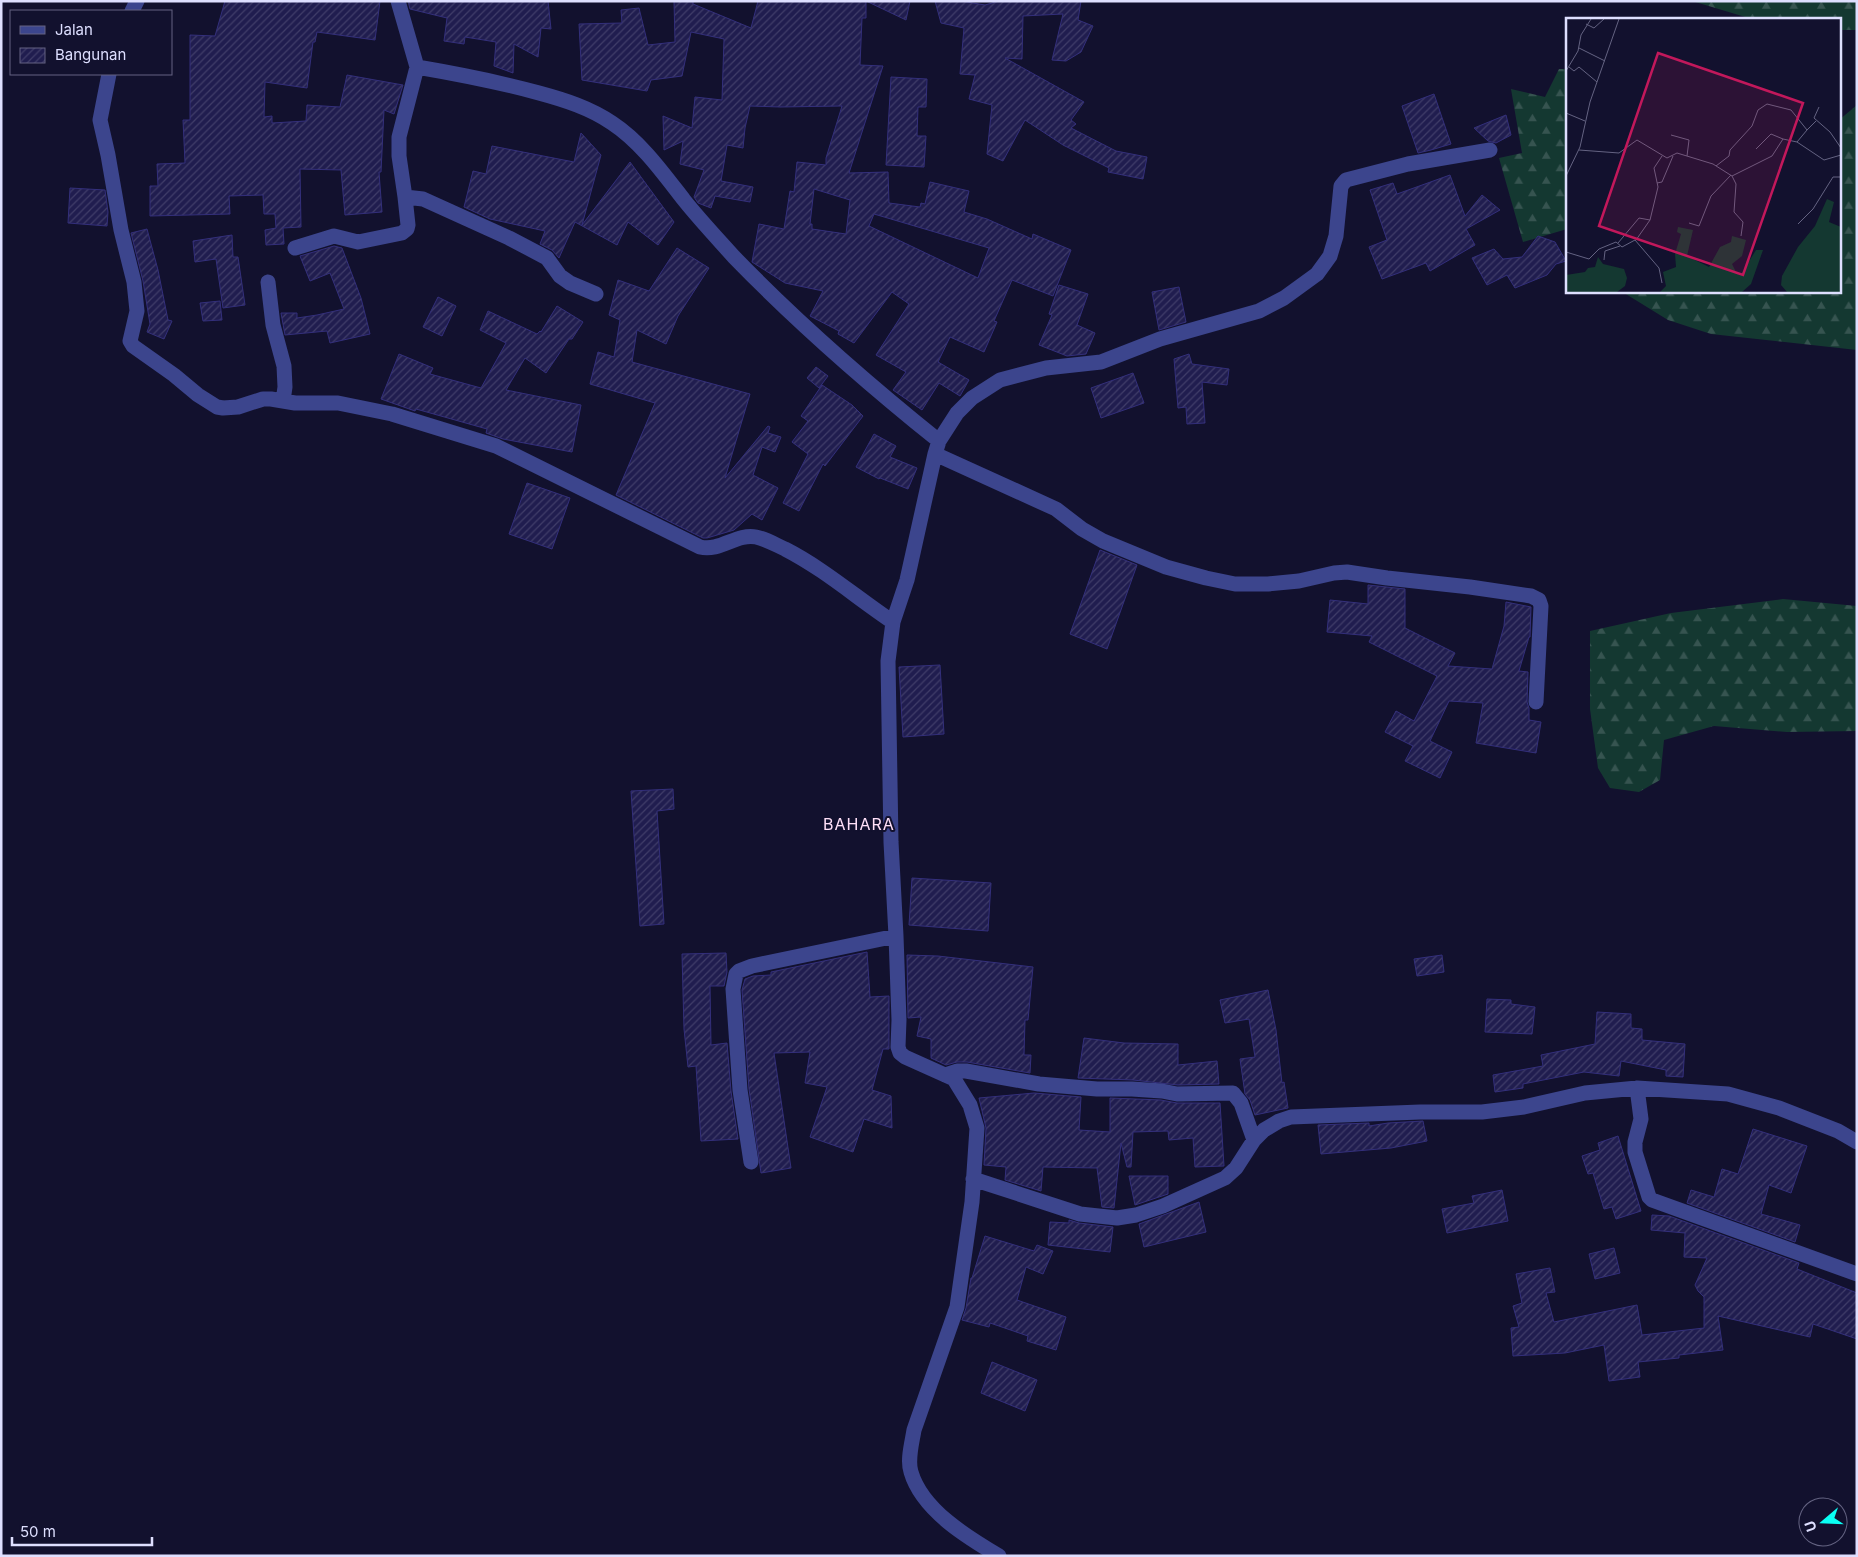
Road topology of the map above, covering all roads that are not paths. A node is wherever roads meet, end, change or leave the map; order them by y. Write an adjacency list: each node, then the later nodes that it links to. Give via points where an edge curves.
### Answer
1 (398, 1): 2 (street)
2 (417, 67): 5 (street, via 399,137); 10 (street, via 514,86 573,103 612,123 637,144 722,243 796,318)
3 (109, 75): 9 (street, via 100,120 134,282 137,311 130,343 217,407 243,406 263,399)
4 (1490, 150): 10 (street, via 1408,164 1346,180 1341,186 1336,236 1330,256 1317,274 1284,298 1259,311 1160,340 1101,362 1046,368 1000,380 972,398 957,413)
5 (405, 198): 6 (street, via 408,225 402,233 358,242 332,236); 8 (street, via 423,199 509,238 549,260 564,279)
6 (295, 248)
7 (268, 282): 9 (street, via 273,325 284,366)
8 (596, 294)
9 (283, 401): 11 (street, via 357,406 496,446 700,547 718,546 747,536 763,539 811,563)
10 (937, 448): 11 (street, via 907,580); 12 (street, via 1056,509 1103,541 1206,578 1235,584 1268,584 1346,572 1535,598 1541,606)
11 (893, 622): 13 (street, via 888,670)
12 (1536, 702)
13 (896, 936): 14 (street, via 900,1053); 18 (street, via 752,966 736,974 733,989 739,1080)
14 (945, 1075): 16 (street, via 966,1071 1038,1084 1097,1089 1177,1094 1234,1093 1241,1103); 19 (street, via 954,1079 962,1091 977,1128)
15 (1637, 1088): 16 (street, via 1585,1093 1524,1107 1482,1112 1290,1117 1264,1130); 17 (street, via 1728,1094 1779,1108); 20 (street, via 1641,1119 1635,1152 1652,1200)
16 (1254, 1140): 19 (street, via 1236,1168 1225,1178 1163,1206 1117,1218 1080,1214)
17 (1857, 1142)
18 (751, 1162)
19 (973, 1179): 21 (street, via 957,1307 914,1430 910,1471 919,1492 956,1530)
20 (1857, 1274)
21 (999, 1556)

